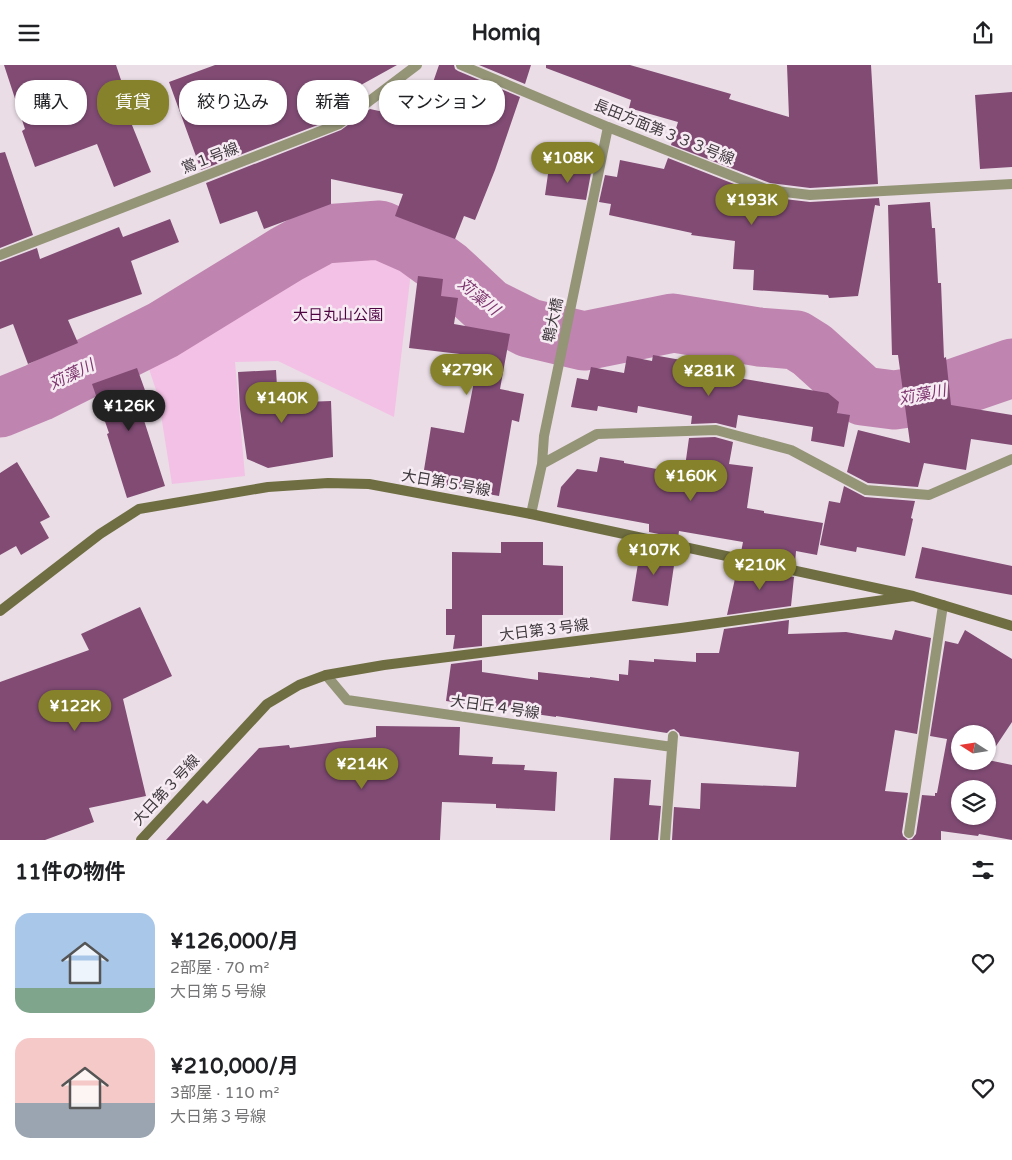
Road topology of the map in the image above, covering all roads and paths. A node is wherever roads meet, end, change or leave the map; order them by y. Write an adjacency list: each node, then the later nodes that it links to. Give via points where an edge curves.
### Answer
1 (417, 65): 5 (street, 鴬１号線, via 339,124)
2 (461, 65): 3 (street, 長田方面第３３３号線)
3 (608, 127): 4 (street, 長田方面第３３３号線, via 768,190 810,195); 7 (street, 鵯大橋, via 544,436)
4 (1012, 184)
5 (0, 255)
6 (1012, 459): 7 (street, via 929,495 866,489 792,450 716,430 596,435)
7 (542, 463): 8 (street, 鵯大橋)
8 (531, 514): 9 (street, 大日第５号線); 11 (street, 大日第５号線, via 369,484 328,483 268,487 140,509 100,534)
9 (913, 596): 10 (street, 大日第３号線); 13 (street, 大日第３号線)
10 (943, 605): 12 (street, 大日第３号線); 16 (street)
11 (0, 611)
12 (1012, 626)
13 (326, 675): 15 (street, 大日丘４号線, via 347,700); 17 (street, 大日第３号線, via 299,685 267,704)
14 (673, 736): 15 (street)
15 (672, 747): 18 (street)
16 (909, 833)
17 (141, 840)
18 (665, 840)

